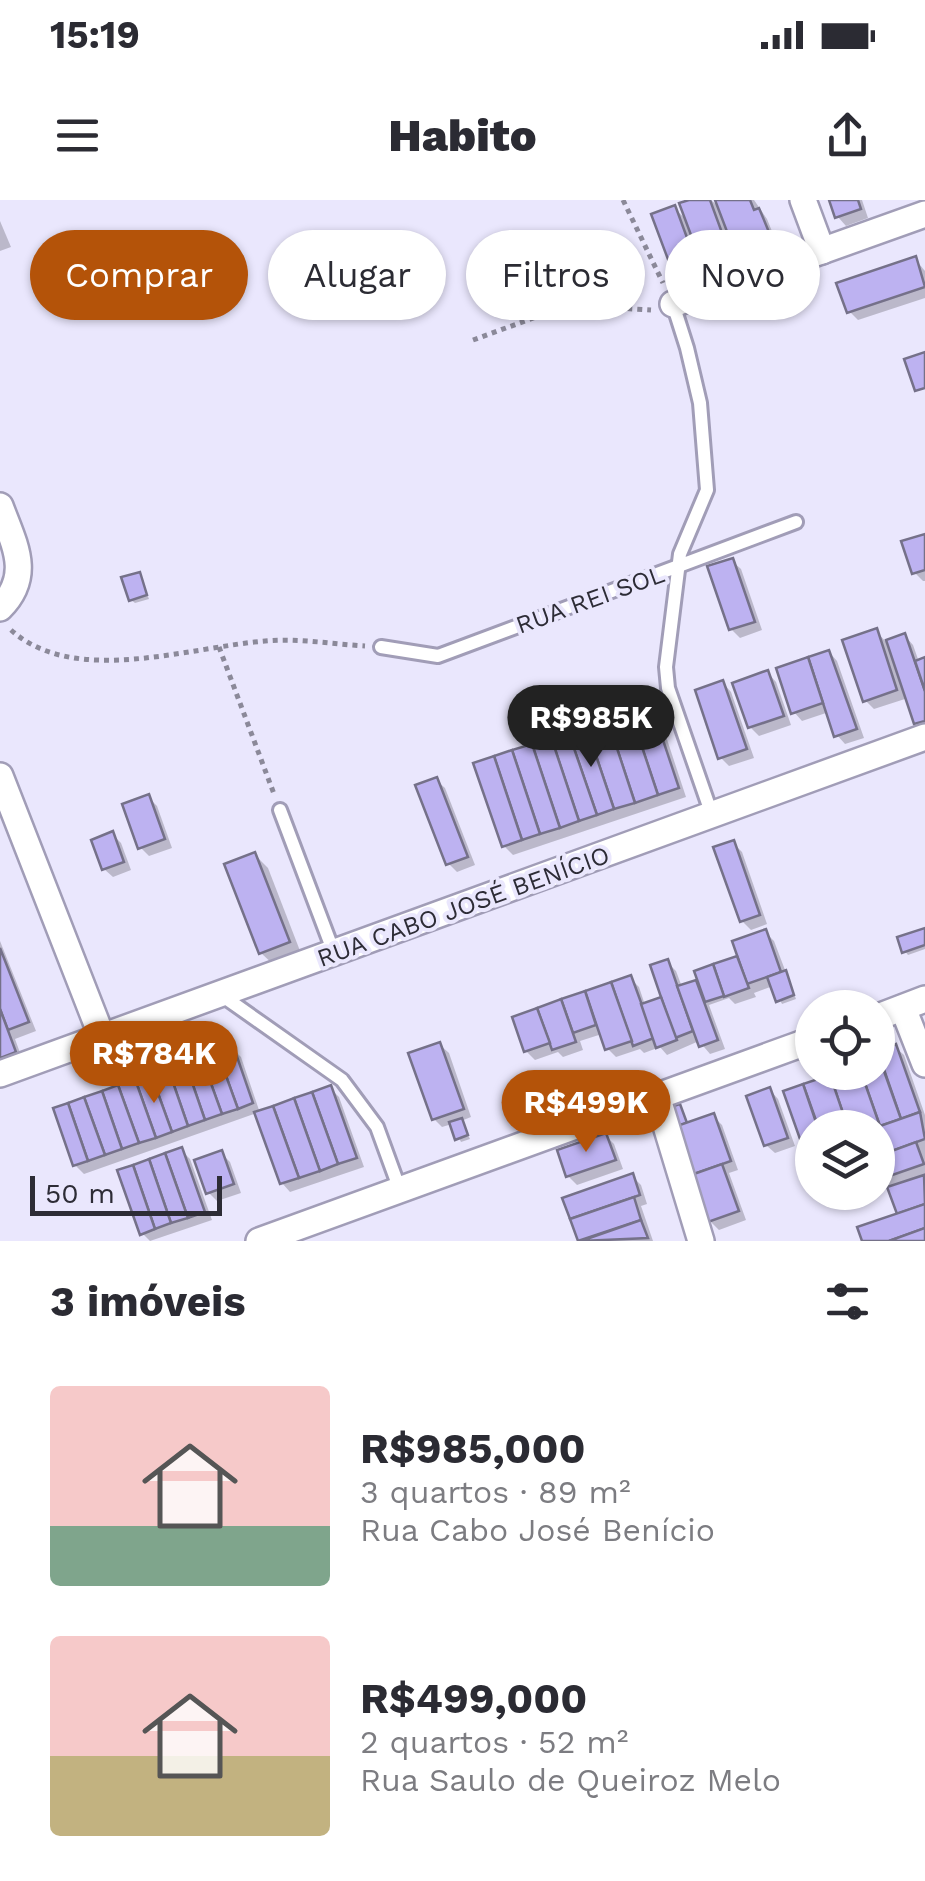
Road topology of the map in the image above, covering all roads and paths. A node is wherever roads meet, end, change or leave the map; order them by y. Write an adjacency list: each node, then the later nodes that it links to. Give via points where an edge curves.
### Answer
1 (623, 200): 5 (path)
2 (803, 200): 4 (street)
3 (925, 214): 4 (street)
4 (822, 251)
5 (665, 287)
6 (665, 306): 8 (path, via 558,309)
7 (678, 320): 11 (lane, via 700,403 707,490)
8 (473, 340)
9 (0, 506): 12 (street, via 20,560 16,593)
10 (796, 522): 11 (lane, RUA REI SOL)
11 (678, 566): 14 (lane, RUA REI SOL, via 438,656); 18 (lane, via 668,688)
12 (3, 616): 13 (path, via 34,647 94,662)
13 (220, 647): 14 (path, via 266,641); 17 (path)
14 (381, 647)
15 (925, 737): 18 (street, RUA CABO JOSÉ BENÍCIO)
16 (0, 776): 22 (street)
17 (280, 810): 19 (lane)
18 (712, 815): 19 (street, RUA CABO JOSÉ BENÍCIO)
19 (334, 953): 20 (street, RUA CABO JOSÉ BENÍCIO)
20 (220, 994): 22 (street, RUA CABO JOSÉ BENÍCIO); 27 (lane, via 342,1080 377,1126)
21 (914, 1004): 24 (street)
22 (102, 1036): 25 (street, RUA CABO JOSÉ BENÍCIO)
23 (795, 1046): 26 (street)
24 (925, 1064)
25 (0, 1074)
26 (657, 1096): 27 (street); 29 (street)
27 (400, 1190): 28 (street)
28 (258, 1241)
29 (701, 1241)

